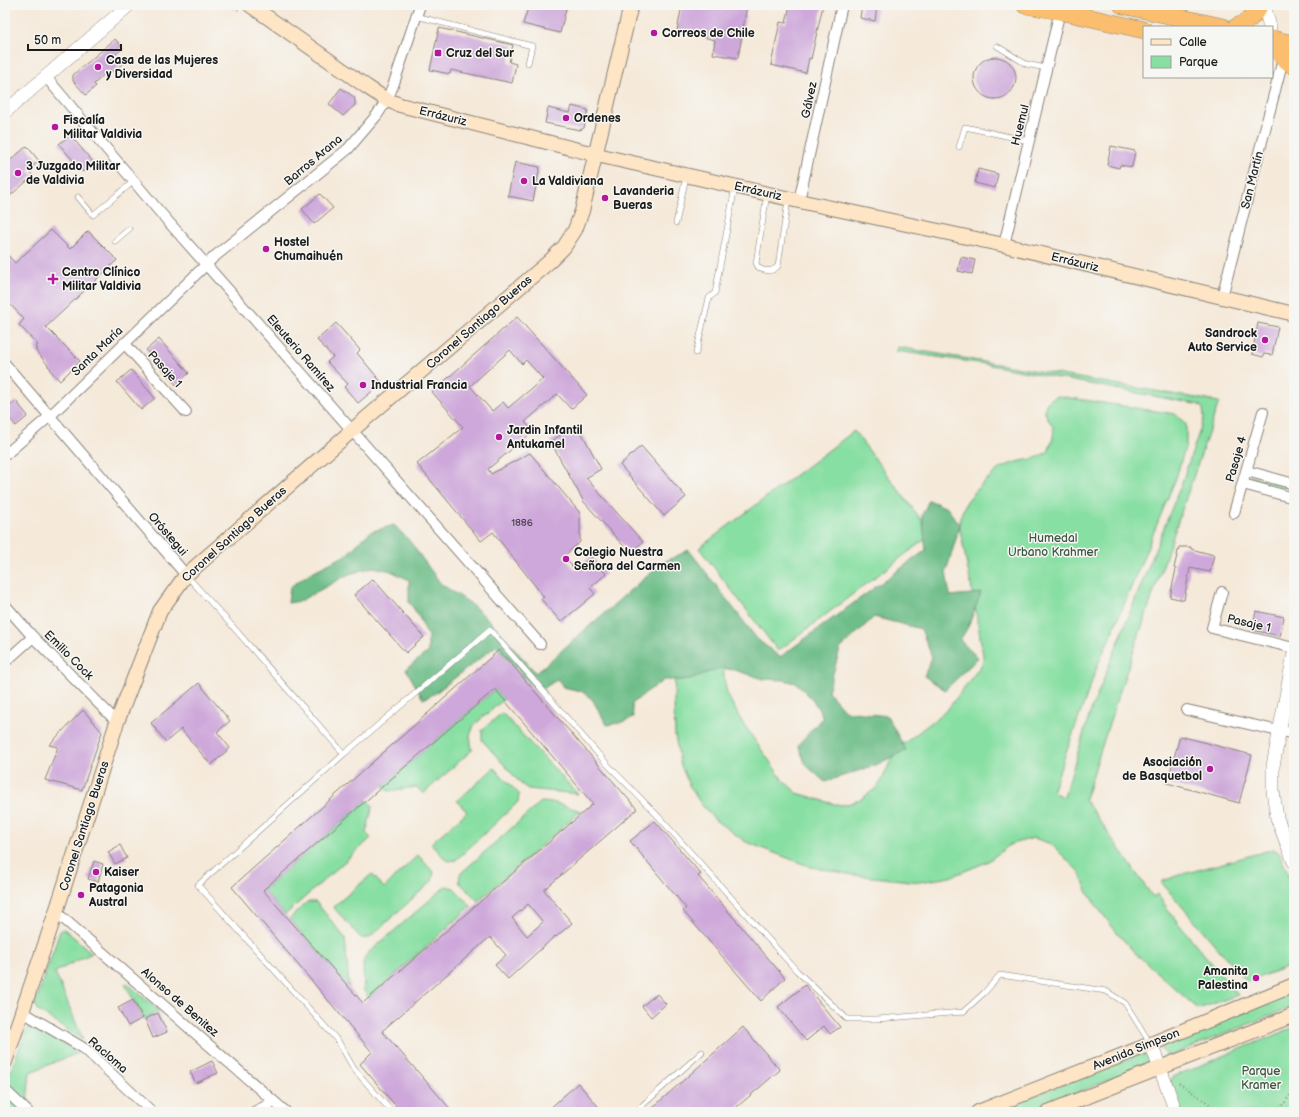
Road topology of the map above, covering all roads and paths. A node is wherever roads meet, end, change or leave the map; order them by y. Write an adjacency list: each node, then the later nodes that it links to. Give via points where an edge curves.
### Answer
1 (129, 5): 23 (street)
2 (250, 5): 24 (main road, Errázuriz)
3 (420, 5): 11 (street, Barros Arana)
4 (631, 5): 28 (main road, Coronel Santiago Bueras)
5 (842, 5): 34 (street, Gálvez)
6 (1025, 5): 10 (highway)
7 (1122, 5): 12 (highway)
8 (1260, 5): 13 (highway, via 1246,23)
9 (1264, 5): 14 (street)
10 (1060, 11): 15 (highway); 22 (street, Huemul)
11 (416, 16): 20 (lane, via 532,46); 24 (street, Barros Arana)
12 (1218, 26)
13 (1238, 26)
14 (1270, 26)
15 (1143, 30)
16 (1273, 35): 18 (highway)
17 (1273, 38): 21 (highway)
18 (1294, 44)
19 (997, 46): 22 (lane, via 1026,64)
20 (528, 64)
21 (1285, 64): 40 (street, San Martín)
22 (1046, 68): 26 (street, Huemul)
23 (46, 77): 25 (street); 30 (street, Eleuterio Ramírez)
24 (387, 100): 28 (main road, Errázuriz); 39 (street, Barros Arana, via 348,149)
25 (5, 112)
26 (1029, 141): 27 (lane, via 965,127); 38 (street, Huemul)
27 (959, 147)
28 (595, 154): 29 (main road, Errázuriz); 48 (main road, Coronel Santiago Bueras, via 582,211 575,230 564,247 485,318)
29 (686, 175): 31 (main road, Errázuriz); 35 (lane)
30 (134, 181): 33 (lane, via 93,215); 39 (street, Eleuterio Ramírez)
31 (735, 186): 32 (main road, Errázuriz); 43 (lane, via 714,293 709,298)
32 (768, 193): 34 (main road, Errázuriz); 34 (lane, via 756,263 761,269 770,271 778,266)
33 (78, 197)
34 (794, 199): 38 (main road, Errázuriz)
35 (676, 223)
36 (129, 229): 37 (lane)
37 (115, 241)
38 (1004, 245): 40 (main road, Errázuriz)
39 (206, 265): 42 (street, Santa María); 48 (street, Eleuterio Ramírez)
40 (1222, 298): 41 (main road, Errázuriz)
41 (1294, 314)
42 (124, 343): 45 (street, Pasaje 1); 47 (street, Santa María)
43 (696, 353)
44 (5, 364): 47 (street, Oróstegui)
45 (186, 412)
46 (1263, 412): 50 (street, Pasaje 4)
47 (50, 416): 49 (street, Santa María); 55 (street, Oróstegui)
48 (352, 430): 55 (main road, Coronel Santiago Bueras); 59 (street, Eleuterio Ramírez)
49 (5, 455)
50 (1247, 471): 51 (street, Pasaje 4); 52 (street)
51 (1243, 484): 53 (street); 54 (street, Pasaje 4)
52 (1294, 484)
53 (1294, 498)
54 (1234, 513)
55 (186, 575): 64 (main road, Coronel Santiago Bueras, via 160,611); 67 (lane, Oróstegui)
56 (1222, 592): 60 (street, Pasaje 1, via 1212,628)
57 (5, 605): 58 (street, Emilio Cock)
58 (32, 637): 62 (street); 64 (street, Emilio Cock)
59 (540, 644)
60 (1294, 648)
61 (1294, 653): 65 (street)
62 (5, 662)
63 (1187, 710): 65 (street)
64 (117, 722): 69 (main road, Coronel Santiago Bueras)
65 (1279, 731): 66 (street); 68 (street, via 1273,766 1273,791 1277,818)
66 (1294, 733)
67 (344, 754): 73 (lane, via 490,630 607,764 798,970 847,1019 963,1012 1000,974 1106,991 1125,1003); 85 (lane, via 198,885 338,1041 354,1069)
68 (1293, 858)
69 (56, 912): 71 (main road, Coronel Santiago Bueras); 80 (street, Alonso de Benitez)
70 (1294, 985): 73 (main road, Avenida Simpson)
71 (22, 1011): 75 (main road, Coronel Santiago Bueras); 82 (street, Racloma, via 84,1049)
72 (1294, 1015): 76 (main road)
73 (1151, 1044): 76 (street); 87 (main road, Avenida Simpson)
74 (702, 1052): 86 (lane)
75 (5, 1062)
76 (1160, 1069): 88 (main road); 89 (street)
77 (1178, 1082): 90 (path)
78 (1294, 1089): 91 (path, via 1284,1104)
79 (5, 1090): 81 (street)
80 (274, 1102): 83 (street); 84 (street, Alonso de Benitez)
81 (28, 1112)
82 (152, 1112)
83 (254, 1112)
84 (286, 1112)
85 (392, 1112)
86 (635, 1112)
87 (978, 1112)
88 (1048, 1112)
89 (1176, 1112)
90 (1221, 1112)
91 (1272, 1112)

